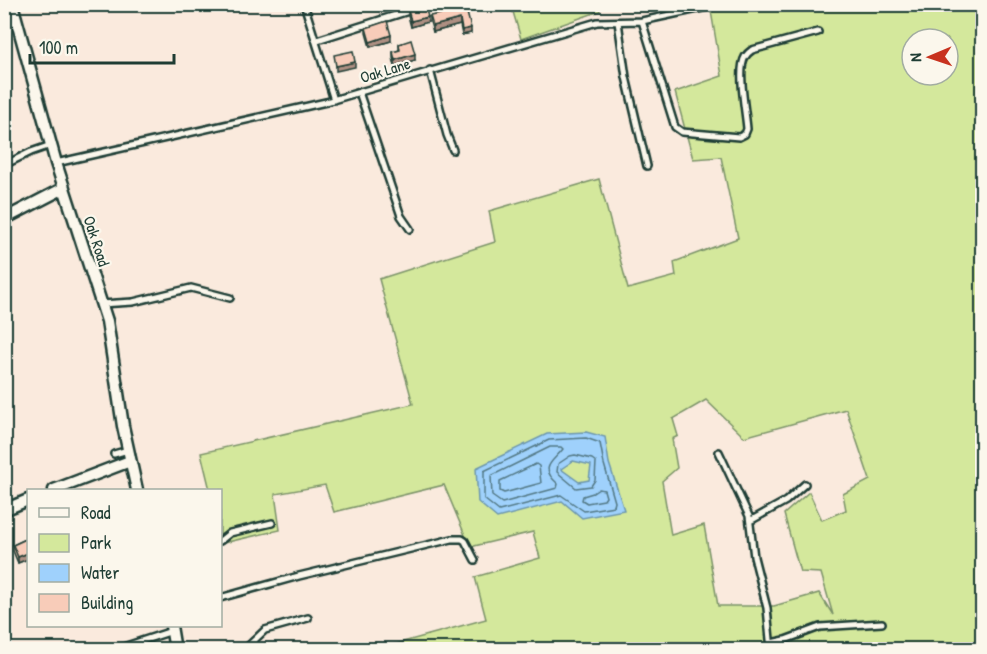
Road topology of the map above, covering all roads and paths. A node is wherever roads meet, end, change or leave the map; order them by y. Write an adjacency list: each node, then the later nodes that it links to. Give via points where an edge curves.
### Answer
1 (12, 4): 12 (street, Oak Road)
2 (304, 4): 8 (lane)
3 (421, 4): 8 (lane)
4 (720, 4): 5 (lane, Oak Lane)
5 (642, 21): 6 (lane, Oak Lane); 7 (lane, via 675,127 682,132 739,138 747,129 742,76 746,55)
6 (618, 22): 9 (lane, Oak Lane, via 597,22); 16 (lane, via 626,77)
7 (818, 32)
8 (317, 40): 11 (lane)
9 (430, 70): 10 (lane, Oak Lane); 13 (lane)
10 (359, 92): 11 (lane, Oak Lane); 19 (lane, via 400,216)
11 (334, 100): 14 (lane, Oak Lane)
12 (51, 145): 14 (street, Oak Road); 15 (lane)
13 (453, 150)
14 (56, 163): 17 (street, Oak Road)
15 (4, 165)
16 (647, 166)
17 (64, 188): 18 (street); 21 (street, Oak Road)
18 (4, 219)
19 (410, 229)
20 (230, 298): 21 (lane, via 191,288 133,302)
21 (101, 304): 22 (street, Oak Road)
22 (128, 450): 24 (lane); 25 (street, Oak Road)
23 (719, 452): 31 (lane)
24 (114, 454)
25 (130, 461): 27 (street); 28 (street, Oak Road)
26 (805, 484): 31 (lane, via 786,501)
27 (57, 489)
28 (137, 489)
29 (27, 500): 30 (street)
30 (4, 510)
31 (750, 521): 39 (lane)
32 (272, 523): 33 (lane, via 230,533)
33 (222, 539)
34 (476, 560): 35 (lane, via 465,541 452,539)
35 (222, 597)
36 (308, 618): 42 (lane, via 266,630)
37 (882, 623): 39 (lane, via 820,627)
38 (171, 628): 40 (lane); 41 (street)
39 (771, 646)
40 (114, 650)
41 (176, 650)
42 (244, 650)

